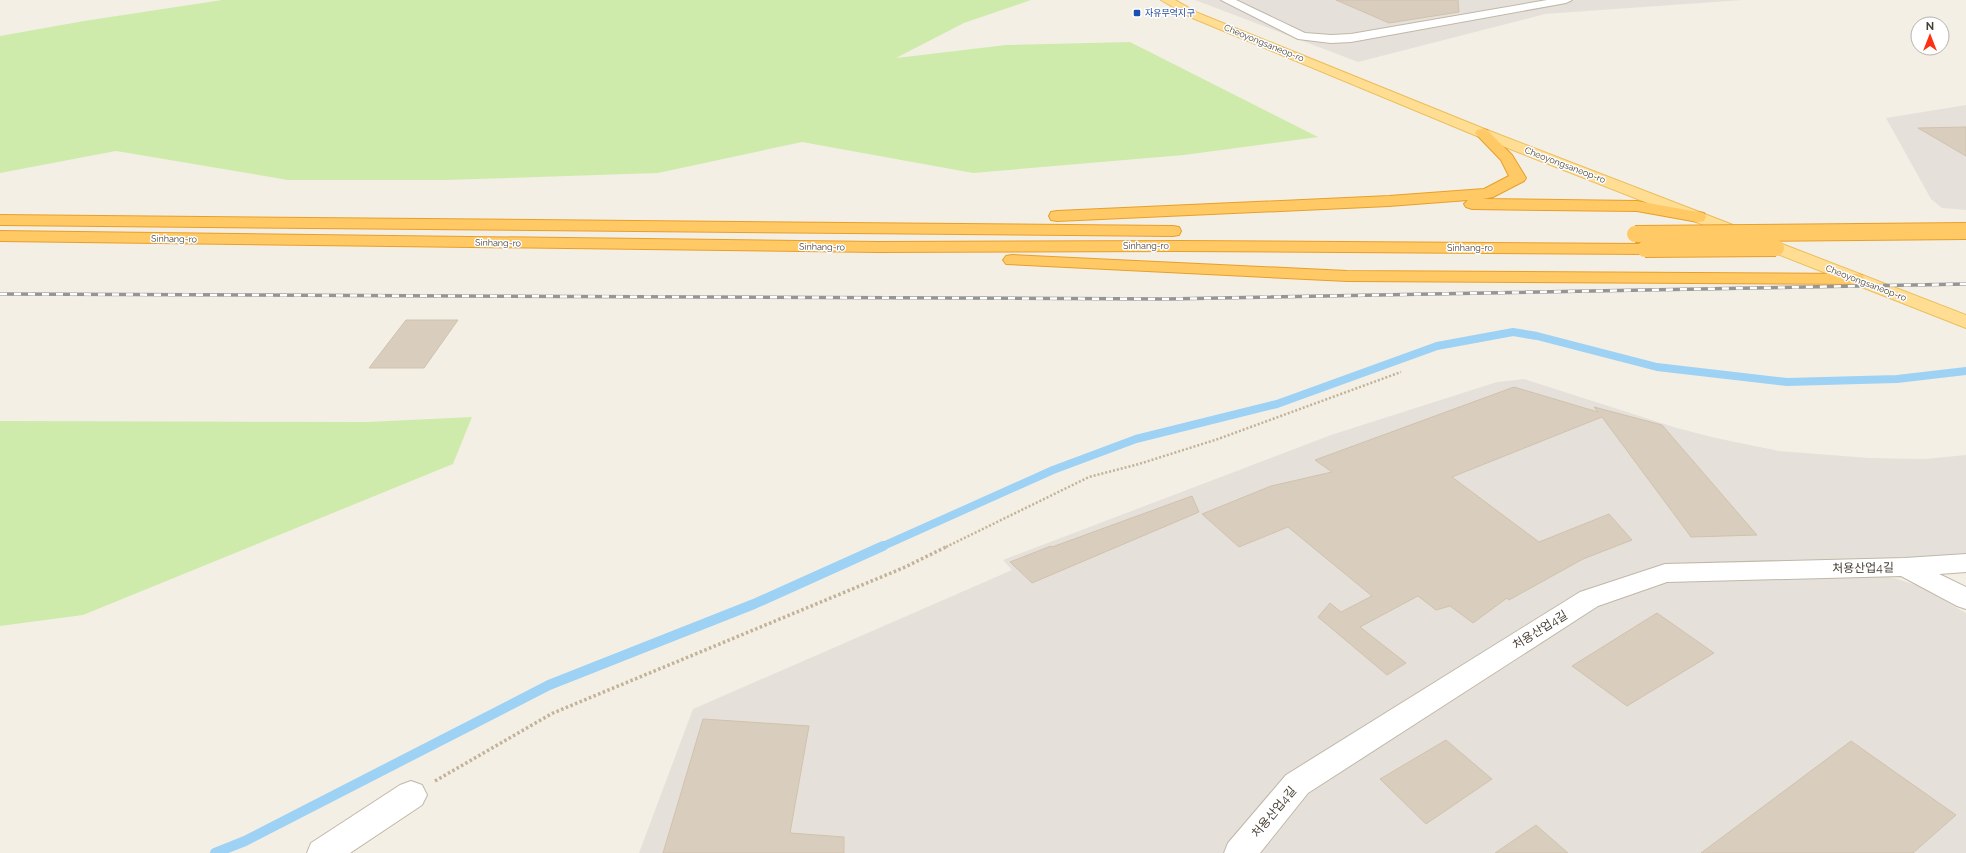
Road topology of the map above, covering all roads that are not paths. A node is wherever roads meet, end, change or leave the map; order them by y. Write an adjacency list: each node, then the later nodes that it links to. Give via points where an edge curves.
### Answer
1 (1167, 0): 6 (main road, Cheoyongsaneop-ro, via 1194,15)
2 (1228, 0): 5 (street, via 1302,36 1331,39 1351,38)
3 (1528, 0): 5 (street)
4 (1566, 0): 5 (street)
5 (1541, 5)
6 (1482, 132): 7 (highway, via 1507,158 1518,178 1487,194); 8 (main road, Cheoyongsaneop-ro)
7 (1284, 206): 8 (highway, via 1569,204 1637,206); 10 (highway)
8 (1698, 217): 15 (main road, Cheoyongsaneop-ro)
9 (0, 220): 10 (highway, Sinhang-ro)
10 (829, 228): 11 (highway, Sinhang-ro, bridge, via 1635,234)
11 (1966, 231)
12 (0, 236): 14 (highway, Sinhang-ro)
13 (1966, 246): 14 (highway, Sinhang-ro, bridge, via 1645,249)
14 (878, 247): 15 (highway, via 1007,260 1347,276)
15 (1856, 279): 16 (main road, Cheoyongsaneop-ro)
16 (1966, 322)
17 (1966, 563): 18 (street, 처용산업4길)
18 (1905, 567): 19 (street, 처용산업4길); 22 (street, 처용산업4길, via 1665,573 1589,599 1297,784)
19 (1966, 599)
20 (411, 795): 21 (street)
21 (323, 853)
22 (1240, 853)

